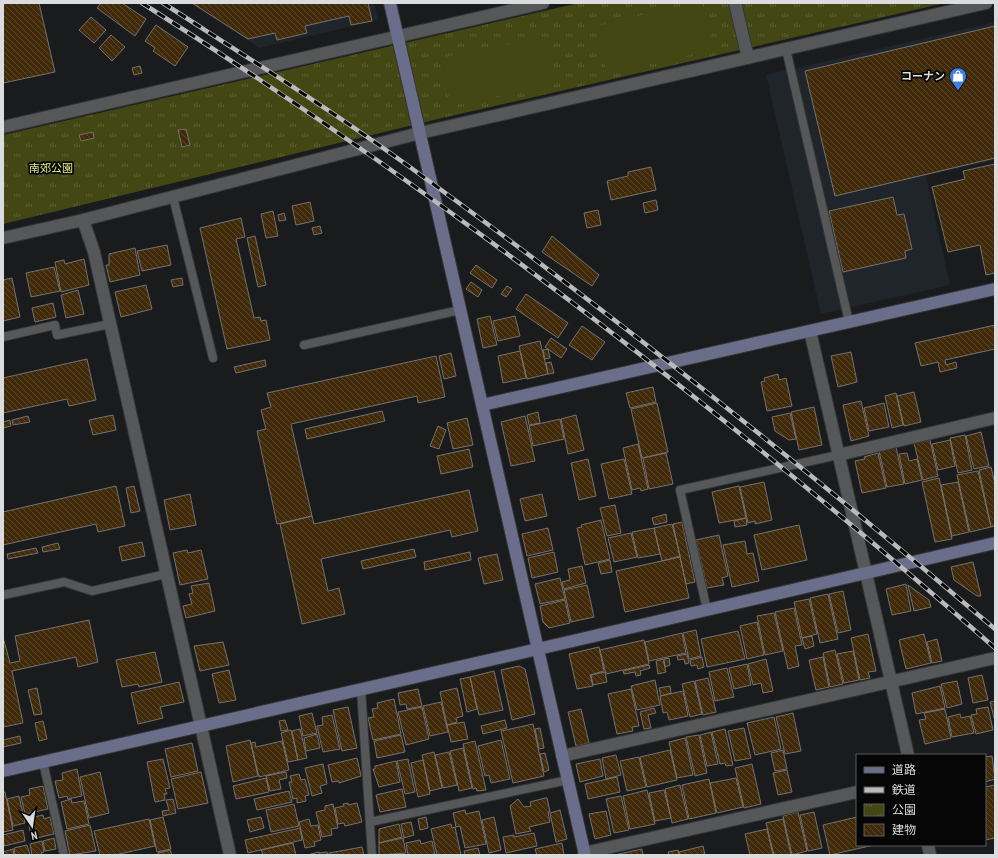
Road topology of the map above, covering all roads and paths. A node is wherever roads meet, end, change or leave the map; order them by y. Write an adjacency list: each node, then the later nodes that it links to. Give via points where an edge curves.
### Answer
1 (390, 3): 5 (street)
2 (543, 3): 5 (street)
3 (735, 3): 7 (street)
4 (986, 3): 6 (street)
5 (398, 37): 8 (street); 9 (street)
6 (786, 49): 7 (street); 15 (lane)
7 (748, 58): 9 (street)
8 (3, 127)
9 (420, 133): 10 (street); 14 (street)
10 (173, 196): 11 (street); 20 (lane)
11 (83, 220): 12 (street); 16 (street, via 94,252)
12 (3, 238)
13 (995, 289): 15 (street)
14 (460, 310): 19 (lane); 21 (street)
15 (849, 322): 17 (street)
16 (110, 324): 18 (lane, via 57,335 55,325); 26 (street)
17 (810, 331): 21 (street); 23 (street)
18 (3, 337)
19 (304, 345)
20 (213, 358)
21 (482, 405): 29 (street)
22 (995, 418): 23 (street)
23 (838, 455): 25 (street); 28 (lane, via 680,490)
24 (995, 543): 25 (street)
25 (866, 573): 28 (street); 31 (street)
26 (166, 574): 27 (lane, via 92,591 64,582); 33 (street)
27 (3, 595)
28 (707, 610): 29 (street)
29 (538, 649): 32 (street); 35 (street)
30 (995, 658): 31 (street)
31 (891, 682): 34 (street); 35 (street)
32 (361, 689): 33 (street); 40 (lane)
33 (200, 726): 36 (street); 43 (street)
34 (908, 754)
35 (562, 756): 38 (street)
36 (42, 762): 37 (street); 42 (lane)
37 (3, 771)
38 (568, 780): 40 (lane); 41 (street)
39 (856, 792): 41 (street)
40 (370, 822): 44 (lane)
41 (585, 854)
42 (64, 855)
43 (229, 855)
44 (372, 855)

